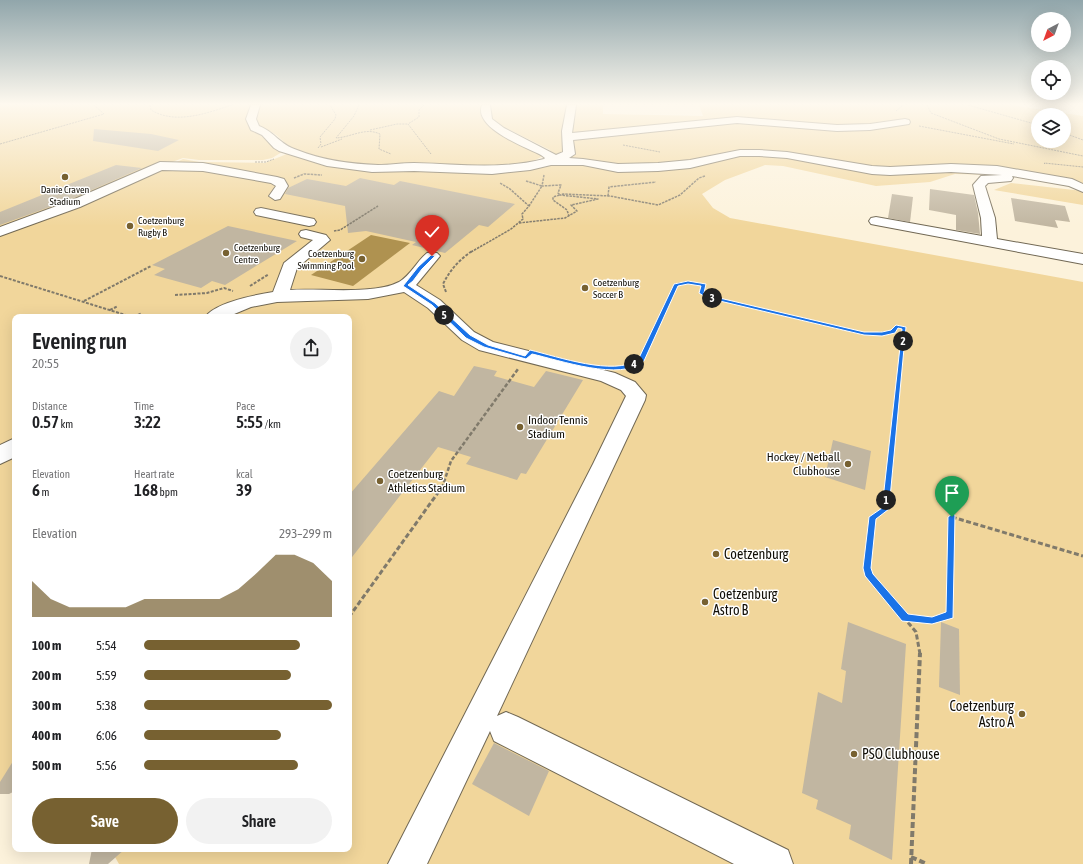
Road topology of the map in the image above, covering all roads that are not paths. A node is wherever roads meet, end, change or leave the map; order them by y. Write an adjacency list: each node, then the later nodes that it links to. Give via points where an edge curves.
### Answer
1 (275, 145): 4 (street, via 332,163 372,168 506,171)
2 (532, 145): 4 (street, via 552,157)
3 (568, 145): 4 (street, via 569,154)
4 (549, 161): 5 (street, via 583,162 618,168 651,168 759,152 872,170 997,170 1066,182)
5 (1082, 188): 10 (street, via 1006,177 985,179 979,185 988,218)
6 (275, 196): 9 (street, via 282,186 280,182 273,180 203,167 160,166 75,204)
7 (261, 212): 14 (street, via 307,228 323,240 290,266)
8 (876, 221): 10 (street)
9 (0, 232)
10 (990, 242): 12 (street)
11 (432, 256): 13 (street)
12 (1083, 259)
13 (405, 285): 14 (street, via 371,293); 19 (street, via 434,304 468,336 486,346 615,380 636,395 605,464)
14 (280, 295): 15 (street, via 252,300)
15 (218, 314)
16 (12, 448): 17 (street)
17 (0, 456)
18 (506, 729): 20 (street)
19 (407, 864)
20 (774, 864)

